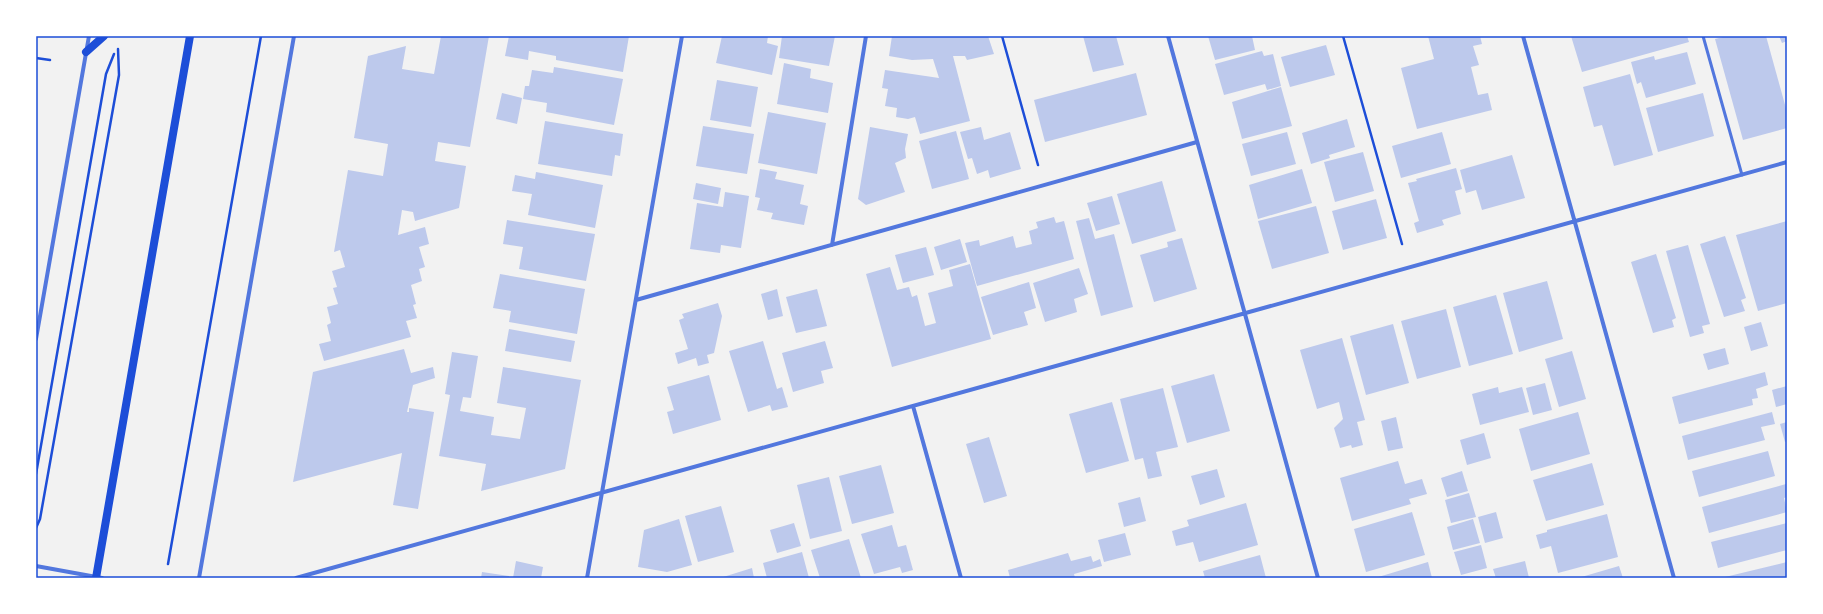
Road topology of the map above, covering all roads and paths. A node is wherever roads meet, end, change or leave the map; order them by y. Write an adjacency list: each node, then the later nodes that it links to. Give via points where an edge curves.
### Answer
1 (88, 36): 13 (street)
2 (104, 36): 13 (main road)
3 (190, 36): 32 (main road)
4 (261, 36): 30 (path)
5 (294, 36): 33 (street)
6 (682, 36): 23 (street)
7 (866, 36): 22 (street)
8 (1002, 36): 18 (path)
9 (1168, 36): 16 (street)
10 (1343, 36): 21 (path)
11 (1523, 36): 20 (street)
12 (1703, 36): 19 (lane)
13 (86, 52): 25 (street)
14 (36, 58): 15 (path)
15 (50, 60)
16 (1197, 142): 22 (street); 24 (street)
17 (1787, 162): 19 (street)
18 (1038, 165)
19 (1742, 175): 20 (street)
20 (1575, 222): 24 (street); 38 (street)
21 (1402, 244)
22 (832, 245): 23 (street)
23 (636, 300): 28 (street)
24 (1244, 314): 26 (street); 37 (street)
25 (36, 339)
26 (913, 406): 28 (street); 36 (street)
27 (36, 474): 29 (path, via 106,74 118,44 119,75 40,519)
28 (602, 493): 34 (street); 35 (street)
29 (36, 528)
30 (168, 564)
31 (36, 566): 32 (street)
32 (98, 578)
33 (199, 578)
34 (296, 578)
35 (587, 578)
36 (961, 578)
37 (1318, 578)
38 (1674, 578)

